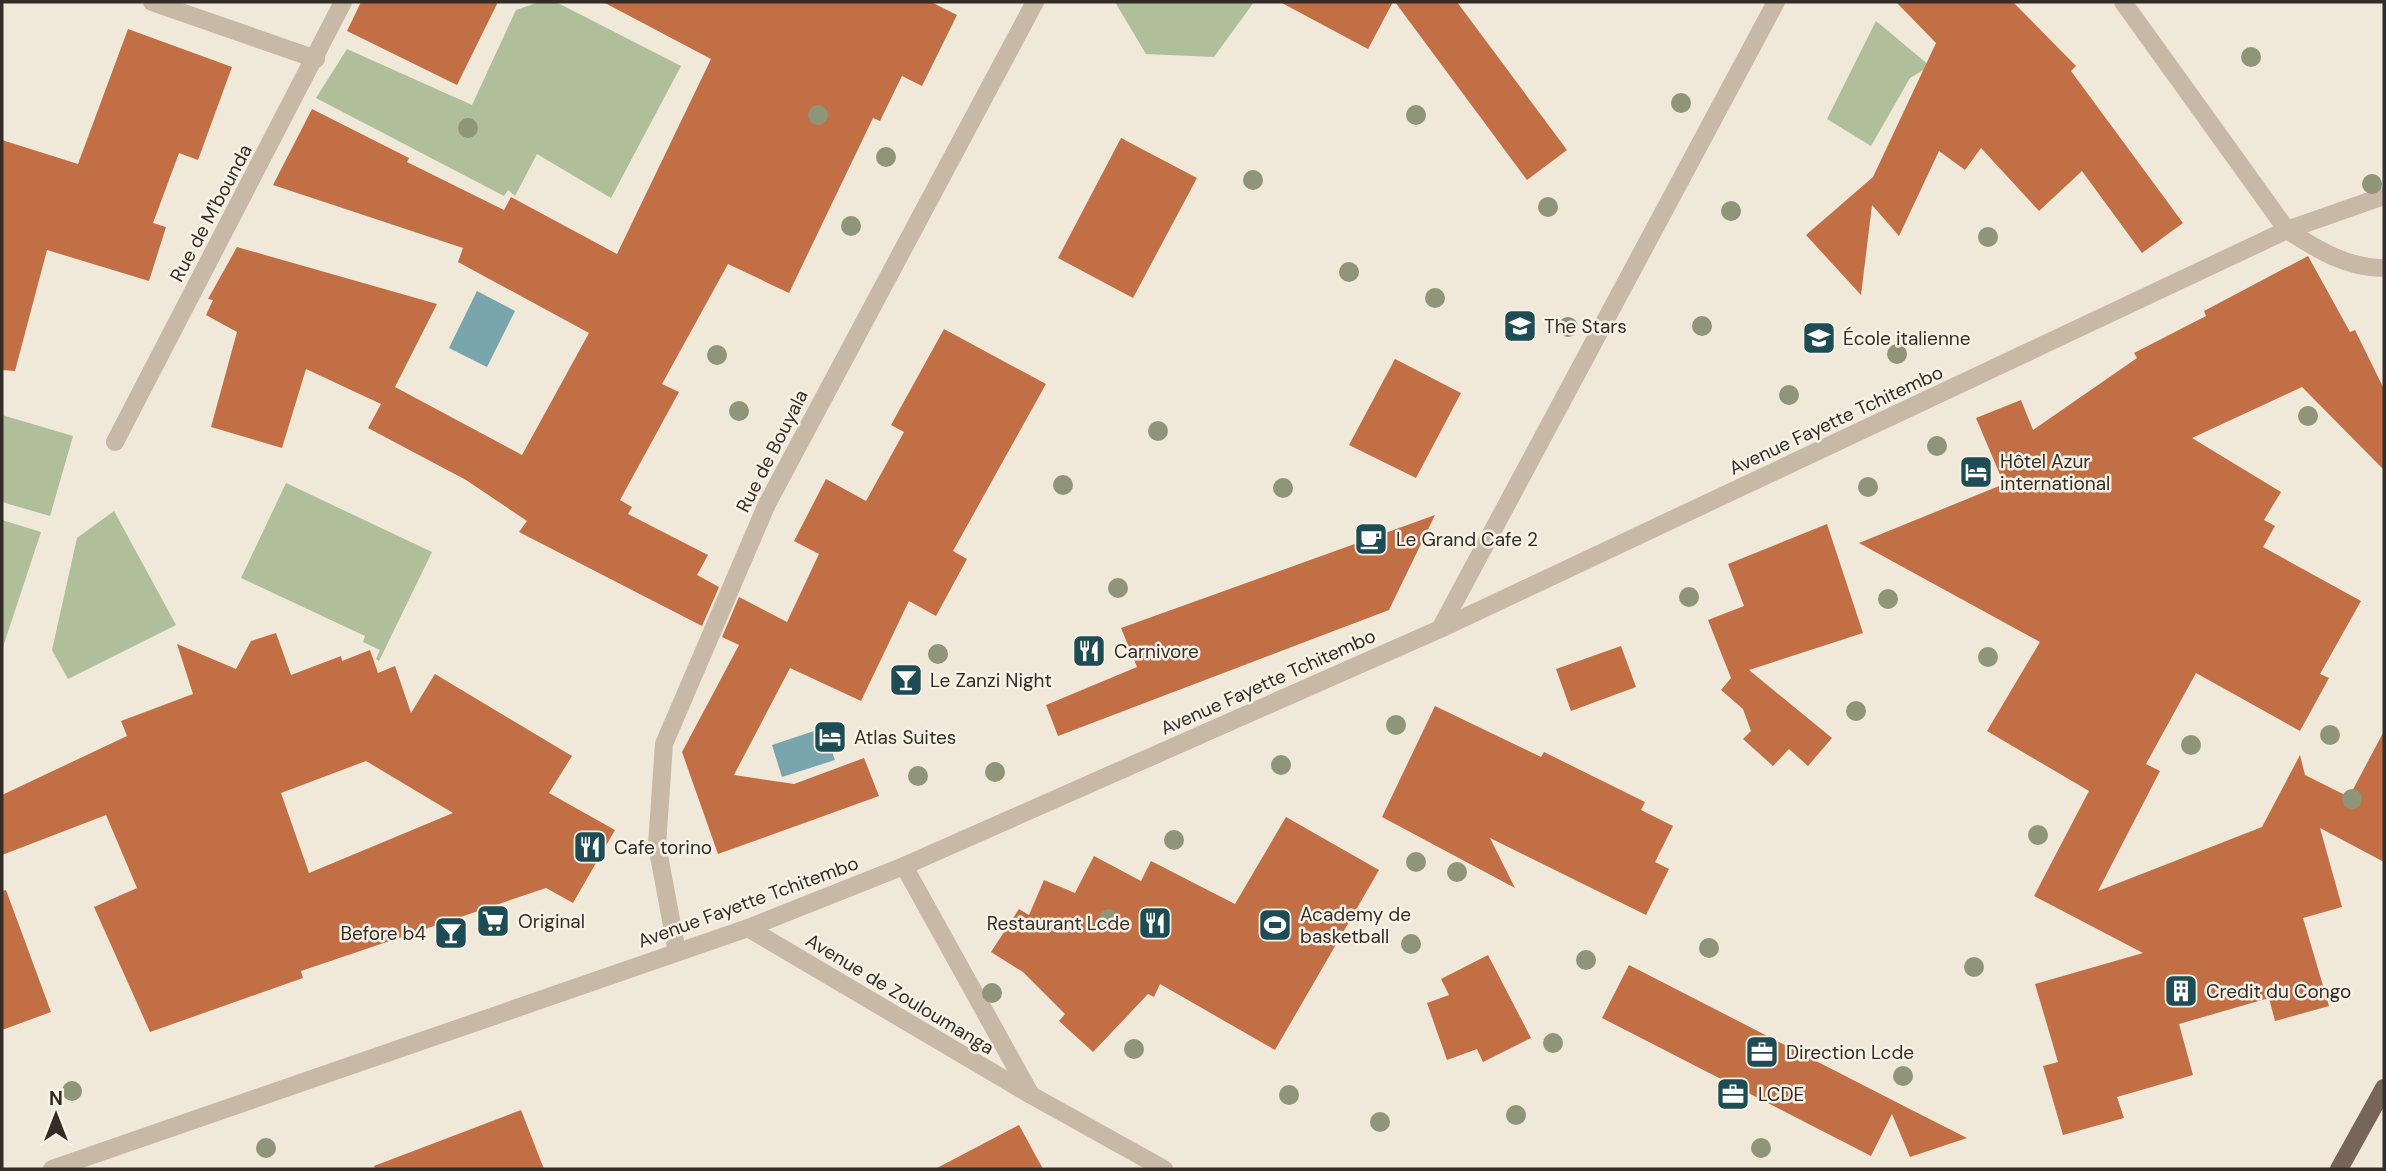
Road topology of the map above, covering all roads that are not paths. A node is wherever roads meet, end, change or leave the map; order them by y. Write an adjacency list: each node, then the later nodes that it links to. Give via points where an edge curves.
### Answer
1 (152, 2): 6 (street)
2 (342, 2): 6 (street, Rue de M'bounda)
3 (1035, 2): 14 (street, Rue de Bouyala, via 767,504 664,744 657,845)
4 (1776, 2): 11 (street)
5 (2123, 2): 8 (street)
6 (316, 59): 10 (street, Rue de M'bounda)
7 (2384, 196): 8 (street, Avenue Fayette Tchitembo)
8 (2287, 230): 9 (street, via 2327,256); 11 (street, Avenue Fayette Tchitembo)
9 (2384, 268)
10 (115, 442)
11 (1440, 629): 12 (street, Avenue Fayette Tchitembo)
12 (904, 866): 13 (street, Avenue Fayette Tchitembo); 16 (street, Avenue de Zouloumanga)
13 (748, 928): 14 (street, Avenue Fayette Tchitembo); 16 (street, Avenue de Zouloumanga)
14 (677, 952): 17 (street, Avenue Fayette Tchitembo)
15 (2384, 1088): 19 (main road)
16 (1031, 1095): 18 (street, Avenue de Zouloumanga)
17 (52, 1169)
18 (1164, 1169)
19 (2339, 1169)

